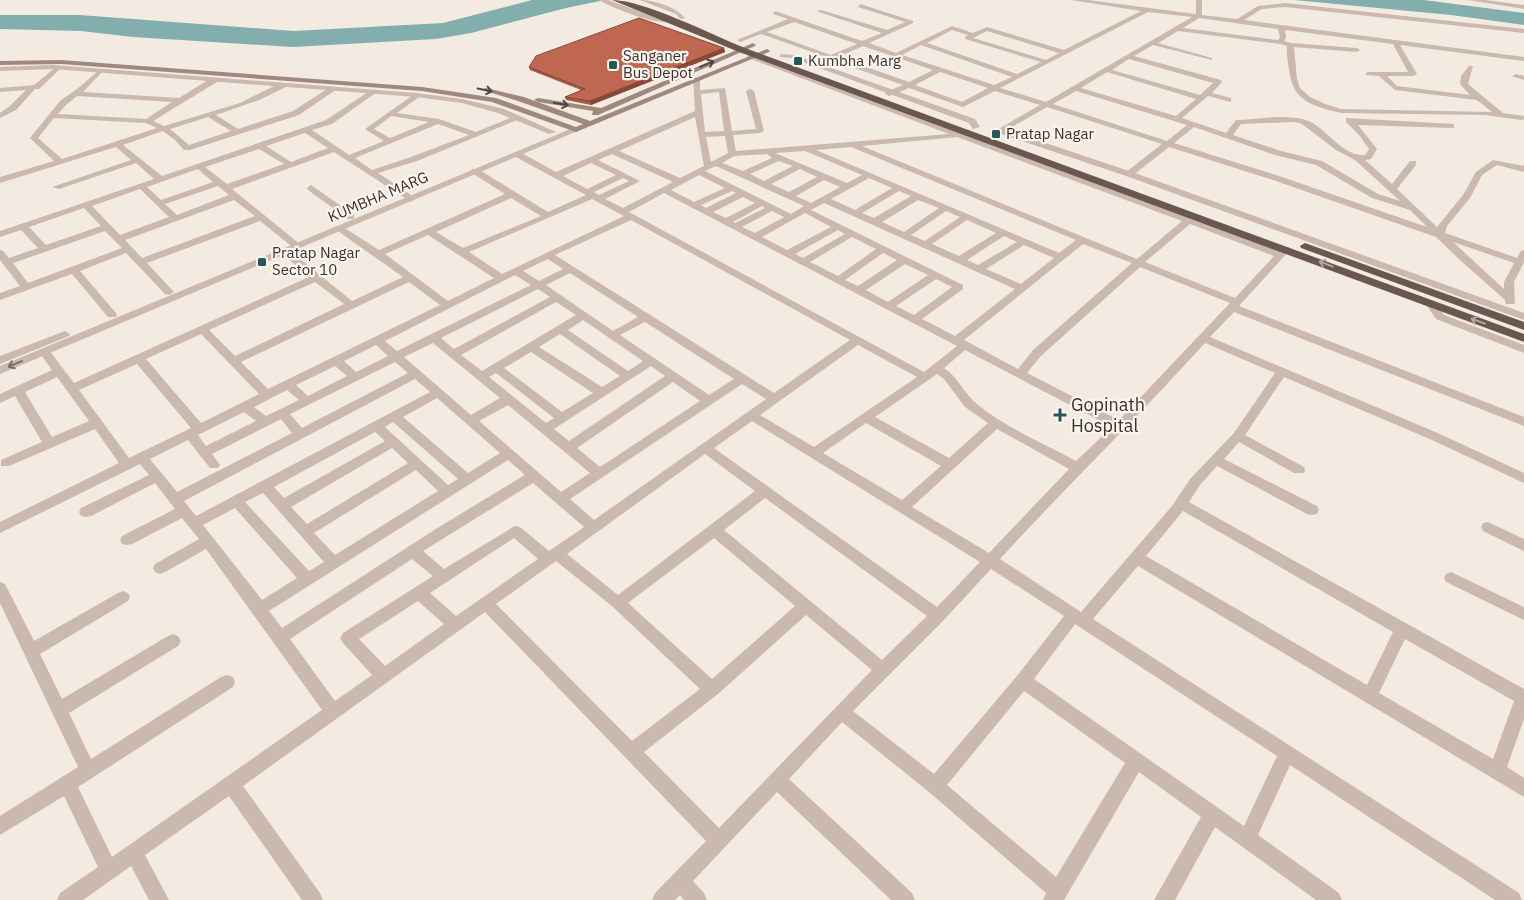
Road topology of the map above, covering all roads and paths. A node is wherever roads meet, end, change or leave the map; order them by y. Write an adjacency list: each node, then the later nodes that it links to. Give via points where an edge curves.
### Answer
1 (602, 0): 15 (street, via 656,20)
2 (616, 0): 7 (highway)
3 (633, 0): 7 (highway)
4 (1074, 0): 10 (street)
5 (1198, 0): 13 (street)
6 (1471, 0): 9 (street)
7 (645, 5): 15 (highway); 23 (highway)
8 (860, 6): 21 (street, via 911,22)
9 (1524, 7)
10 (1149, 9): 13 (street); 34 (street)
11 (819, 10): 21 (street)
12 (775, 13): 14 (street)
13 (1199, 16): 16 (street); 18 (street)
14 (792, 20): 20 (street); 29 (street)
15 (673, 21): 31 (highway)
16 (1239, 21): 17 (street); 19 (street, via 1263,5 1285,5)
17 (1282, 28): 25 (street); 26 (street)
18 (1174, 30): 24 (street); 25 (street); 28 (street)
19 (1524, 31)
20 (761, 32): 23 (street); 38 (street)
21 (886, 32): 29 (street)
22 (973, 35): 27 (street, via 952,28); 34 (street, via 987,29); 41 (street, via 968,38)
23 (740, 40): 33 (highway)
24 (1214, 41)
25 (1280, 42): 30 (street)
26 (1395, 42): 40 (street); 51 (street, via 1412,74)
27 (921, 43): 35 (street); 52 (street)
28 (1152, 43): 36 (street); 39 (street)
29 (860, 44): 35 (street); 38 (street)
30 (1290, 45): 32 (street); 80 (street, via 1292,77 1297,91 1306,99)
31 (742, 50): 33 (highway); 79 (main road, KUMBHA MARG, one-way to 31)
32 (1358, 50)
33 (753, 52): 43 (highway, via 767,50); 53 (main road, KUMBHA MARG); 106 (highway)
34 (1064, 52): 41 (street)
35 (896, 55): 47 (street)
36 (1129, 57): 48 (street); 70 (street, via 1218,82)
37 (0, 58): 57 (main road, via 76,56)
38 (831, 58): 43 (street); 56 (street)
39 (1210, 59)
40 (1524, 59)
41 (1047, 62): 52 (street)
42 (0, 63): 100 (main road, via 61,62 422,89 494,100)
43 (814, 65): 68 (highway)
44 (1471, 67): 71 (street, via 1464,84)
45 (58, 68): 46 (street); 49 (street); 58 (street)
46 (0, 69)
47 (938, 70): 56 (street); 60 (street)
48 (1106, 70): 61 (street); 70 (street)
49 (100, 71): 54 (street); 67 (street)
50 (1368, 74): 51 (street)
51 (1381, 74): 71 (street, via 1395,88)
52 (1017, 76): 60 (street)
53 (696, 79): 66 (street); 95 (main road, KUMBHA MARG)
54 (214, 80): 55 (street); 73 (street)
55 (283, 85): 62 (street); 84 (street, via 257,100)
56 (909, 85): 68 (street); 75 (street)
57 (458, 86)
58 (32, 88): 63 (street); 77 (street)
59 (476, 88): 72 (main road, one-way to 72)
60 (994, 88): 75 (street); 76 (street)
61 (1076, 88): 76 (street); 90 (street)
62 (333, 89): 65 (street); 97 (street, via 296,113)
63 (0, 90)
64 (750, 91): 105 (street, via 760,131)
65 (371, 92): 69 (street); 101 (street, via 333,120)
66 (697, 92): 81 (street); 105 (street, via 722,90)
67 (74, 94): 73 (street); 86 (street)
68 (891, 94): 83 (highway)
69 (416, 95): 82 (street); 88 (street, via 486,106)
70 (1204, 96): 74 (street); 90 (street)
71 (1479, 98): 87 (street)
72 (521, 99): 79 (main road, one-way to 79); 91 (main road)
73 (182, 100): 92 (street)
74 (1228, 100)
75 (963, 105): 83 (street)
76 (1046, 105): 104 (street); 114 (street)
77 (15, 106): 78 (street); 85 (street)
78 (0, 108)
79 (600, 110): 91 (main road, KUMBHA MARG)
80 (1340, 111): 87 (street); 94 (street)
81 (698, 112): 108 (street); 118 (street)
82 (391, 114): 93 (street); 111 (street, via 369,129)
83 (947, 114): 104 (highway, via 976,127)
84 (210, 115): 99 (street); 102 (street)
85 (0, 116)
86 (52, 116): 92 (street); 127 (street, via 34,138)
87 (1502, 116): 89 (street)
88 (518, 118): 103 (street); 107 (street)
89 (1523, 118)
90 (1178, 119): 96 (street)
91 (580, 120): 95 (main road); 100 (main road, KUMBHA MARG)
92 (146, 121): 99 (street)
93 (439, 121): 107 (street); 111 (street)
94 (1351, 122): 98 (street); 124 (street, via 1373,149 1368,157)
95 (590, 124): 100 (main road, KUMBHA MARG)
96 (1193, 124): 109 (street); 114 (street)
97 (254, 126): 102 (street); 110 (street, via 270,130)
98 (1451, 126)
99 (165, 128): 102 (street, via 180,138 187,148); 112 (street)
100 (572, 128): 103 (street, KUMBHA MARG); 120 (street, KUMBHA MARG)
101 (306, 130): 110 (street); 117 (street)
102 (238, 132)
103 (552, 132): 162 (street, KUMBHA MARG)
104 (998, 132): 138 (street); 244 (highway)
105 (730, 133): 108 (street); 121 (street)
106 (962, 133): 113 (street); 181 (street); 206 (highway)
107 (474, 134): 136 (street)
108 (702, 135): 130 (street)
109 (1228, 136): 124 (street, via 1239,122 1296,120 1305,122); 171 (street, via 1319,163 1375,196)
110 (281, 139): 115 (street)
111 (390, 141): 122 (street)
112 (117, 144): 125 (street); 127 (street)
113 (850, 144): 116 (street); 197 (street)
114 (1169, 144): 138 (street); 194 (street)
115 (260, 146): 129 (street); 131 (street)
116 (806, 148): 119 (street); 141 (street)
117 (334, 149): 122 (street); 129 (street)
118 (613, 151): 126 (street); 145 (street)
119 (765, 152): 121 (street); 123 (street)
120 (517, 154): 134 (street, KUMBHA MARG); 139 (street)
121 (732, 154): 130 (street)
122 (348, 158): 136 (street)
123 (778, 158): 132 (street); 137 (street)
124 (1358, 158): 154 (street)
125 (138, 160): 144 (street); 150 (street)
126 (591, 160): 139 (street); 140 (street)
127 (60, 162): 143 (street)
128 (1413, 163): 154 (street)
129 (291, 164): 147 (street)
130 (712, 165): 135 (street); 137 (street)
131 (200, 167): 144 (street); 147 (street)
132 (798, 167): 142 (street); 146 (street)
133 (1524, 169): 194 (street, via 1496,162 1479,174 1467,196 1442,226)
134 (475, 171): 157 (street); 162 (street, KUMBHA MARG)
135 (698, 171): 145 (street); 152 (street)
136 (370, 173): 162 (street)
137 (743, 174): 146 (street)
138 (1129, 174): 244 (street)
139 (557, 175): 158 (street)
140 (622, 175): 158 (street); 158 (street, via 636,181)
141 (868, 175): 149 (street); 153 (street)
142 (822, 177): 149 (street); 160 (street)
143 (0, 180)
144 (161, 180): 148 (street)
145 (679, 182): 155 (street)
146 (764, 184): 160 (street)
147 (222, 185): 159 (street); 165 (street)
148 (141, 186): 165 (street); 166 (street)
149 (846, 186): 163 (street)
150 (56, 187)
151 (311, 188): 177 (street)
152 (731, 188): 156 (street); 167 (street)
153 (898, 188): 161 (street); 173 (street)
154 (1392, 189): 171 (street)
155 (664, 190): 167 (street); 174 (street)
156 (743, 194): 164 (street); 172 (street)
157 (512, 195): 175 (street); 189 (street)
158 (593, 195): 174 (street); 175 (street)
159 (236, 196): 176 (street); 179 (street)
160 (789, 196): 169 (street)
161 (918, 196): 170 (street); 183 (street)
162 (407, 197): 177 (street, KUMBHA MARG); 188 (street, KUMBHA MARG)
163 (824, 199): 169 (street); 173 (street)
164 (762, 203): 168 (street); 182 (street)
165 (159, 204): 179 (street)
166 (86, 205): 184 (street); 186 (street)
167 (694, 206): 172 (street)
168 (772, 208): 180 (street); 187 (street)
169 (808, 208): 180 (street); 185 (street)
170 (945, 208): 178 (street); 193 (street)
171 (1413, 208): 194 (street)
172 (706, 212): 182 (street)
173 (856, 213): 183 (street)
174 (628, 214): 210 (street); 255 (street)
175 (548, 216): 205 (street)
176 (261, 217): 199 (street); 216 (street)
177 (351, 217): 199 (street, KUMBHA MARG)
178 (966, 217): 190 (street); 200 (street)
179 (175, 218): 196 (street)
180 (791, 218): 195 (street)
181 (1188, 221): 206 (street); 218 (street)
182 (726, 222): 187 (street)
183 (875, 222): 193 (street)
184 (23, 226): 191 (street); 203 (street)
185 (837, 226): 192 (street); 209 (street)
186 (107, 227): 196 (street); 203 (street)
187 (735, 227): 195 (street)
188 (340, 229): 199 (street, KUMBHA MARG); 208 (street)
189 (430, 232): 205 (street); 208 (street)
190 (1002, 233): 198 (street); 214 (street)
191 (0, 234)
192 (851, 234): 202 (street); 217 (street)
193 (905, 235): 200 (street)
194 (1440, 235): 211 (street); 235 (street)
195 (755, 237): 209 (street)
196 (119, 239): 201 (street)
197 (1082, 240): 212 (street); 218 (street)
198 (1023, 242): 212 (street); 221 (street)
199 (295, 245): 204 (street, KUMBHA MARG); 232 (street, KUMBHA MARG)
200 (925, 245): 214 (street)
201 (128, 249): 216 (street); 219 (street)
202 (882, 249): 213 (street); 227 (street)
203 (44, 250): 215 (street)
204 (286, 252): 224 (street); 259 (street, KUMBHA MARG)
205 (462, 252): 226 (street)
206 (1283, 252): 236 (highway, one-way to 206); 237 (street)
207 (0, 253): 215 (street)
208 (378, 254): 225 (street)
209 (787, 254): 217 (street)
210 (548, 255): 220 (street); 222 (street)
211 (1523, 255): 235 (street, via 1509,282)
212 (1060, 258): 230 (street)
213 (904, 260): 223 (street); 231 (street)
214 (960, 260): 221 (street)
215 (7, 262): 229 (street)
216 (141, 262): 232 (street)
217 (803, 262): 227 (street)
218 (1138, 263): 237 (street); 273 (street, via 1037,354)
219 (73, 269): 229 (street); 241 (street)
220 (571, 269): 228 (street); 243 (street)
221 (979, 269): 230 (street)
222 (515, 271): 226 (street); 228 (street)
223 (936, 275): 240 (street); 246 (street, via 959,286)
224 (316, 278): 238 (street); 248 (street)
225 (409, 278): 238 (street); 239 (street)
226 (502, 278): 239 (street)
227 (838, 280): 231 (street)
228 (540, 285): 234 (street); 253 (street)
229 (26, 287): 233 (street)
230 (1021, 288): 256 (street)
231 (859, 290): 240 (street)
232 (169, 292): 241 (street, KUMBHA MARG)
233 (0, 296)
234 (557, 297): 242 (street); 260 (street)
235 (1510, 299): 244 (street)
236 (1430, 303): 252 (highway, one-way to 236); 258 (street, via 1440,317)
237 (1233, 304): 251 (street); 298 (street)
238 (350, 305): 265 (street)
239 (447, 305): 254 (street)
240 (890, 306): 246 (street)
241 (112, 315): 263 (street, KUMBHA MARG)
242 (584, 315): 249 (street); 250 (street)
243 (646, 317): 250 (street); 279 (street)
244 (1509, 317): 245 (street); 247 (highway)
245 (1524, 317)
246 (915, 320): 256 (street)
247 (1524, 326)
248 (203, 330): 262 (street); 265 (street)
249 (561, 330): 257 (street); 274 (street)
250 (613, 335): 266 (street)
251 (1202, 338): 271 (street); 303 (street)
252 (1524, 338)
253 (435, 339): 260 (street); 261 (street)
254 (377, 340): 261 (street); 264 (street)
255 (856, 341): 277 (street); 288 (street)
256 (961, 343): 268 (street); 273 (street)
257 (532, 347): 267 (street); 284 (street)
258 (1524, 349)
259 (45, 352): 269 (street, KUMBHA MARG, one-way to 269); 270 (street)
260 (454, 354): 276 (street)
261 (397, 358): 272 (street); 278 (street)
262 (139, 359): 281 (street); 305 (street)
263 (0, 360)
264 (336, 360): 278 (street); 280 (street)
265 (235, 361): 285 (street)
266 (650, 361): 274 (street); 275 (street)
267 (496, 368): 276 (street); 295 (street)
268 (936, 368): 277 (street); 301 (street, via 954,383 969,404)
269 (0, 370)
270 (60, 371): 281 (street); 282 (street)
271 (1282, 372): 307 (street); 327 (street)
272 (416, 374): 283 (street); 306 (street)
273 (1020, 374): 303 (street)
274 (628, 376): 284 (street)
275 (673, 376): 289 (street); 310 (street)
276 (481, 377): 287 (street)
277 (925, 377): 296 (street)
278 (356, 378): 290 (street)
279 (742, 379): 288 (street); 289 (street)
280 (288, 385): 285 (street); 290 (street)
281 (72, 388): 299 (street)
282 (18, 390): 286 (street); 309 (street)
283 (438, 393): 294 (street); 297 (street)
284 (602, 393): 295 (street)
285 (267, 395): 291 (street)
286 (0, 399)
287 (508, 399): 297 (street); 304 (street)
288 (774, 399): 293 (street)
289 (709, 400): 324 (street)
290 (308, 402): 292 (street)
291 (245, 406): 300 (street); 305 (street)
292 (283, 414): 300 (street); 306 (street)
293 (751, 415): 311 (street); 314 (street)
294 (394, 416): 302 (street); 328 (street)
295 (562, 418): 304 (street)
296 (866, 418): 314 (street); 321 (street)
297 (470, 421): 313 (street)
298 (1524, 422)
299 (97, 423): 309 (street); 318 (street)
300 (266, 423): 312 (street)
301 (996, 423): 321 (street); 322 (street)
302 (376, 426): 308 (street); 329 (street)
303 (1120, 426): 322 (street)
304 (545, 429): 310 (street)
305 (195, 431): 312 (street); 315 (street)
306 (301, 435): 332 (street)
307 (1238, 436): 316 (street); 323 (street)
308 (393, 442): 319 (street); 336 (street)
309 (50, 444): 317 (street)
310 (568, 448): 324 (street)
311 (705, 448): 330 (street); 342 (street)
312 (205, 452): 320 (street)
313 (508, 454): 326 (street); 328 (street)
314 (814, 454): 337 (street)
315 (142, 457): 318 (street); 325 (street)
316 (1216, 460): 335 (street); 339 (street)
317 (5, 463)
318 (127, 464): 344 (street)
319 (416, 464): 331 (street); 346 (street)
320 (214, 465)
321 (950, 465): 337 (street)
322 (1078, 468): 353 (street)
323 (1299, 470)
324 (599, 473): 333 (street)
325 (157, 476): 332 (street); 340 (street)
326 (534, 476): 333 (street); 350 (street)
327 (1524, 478)
328 (467, 480): 331 (street)
329 (265, 486): 334 (street); 336 (street)
330 (765, 491): 345 (street); 367 (street)
331 (447, 492): 354 (street)
332 (176, 499): 338 (street)
333 (560, 499): 342 (street)
334 (236, 501): 341 (street); 358 (street)
335 (1180, 504): 352 (street); 370 (street)
336 (283, 505): 346 (street)
337 (903, 508): 353 (street)
338 (185, 510): 341 (street); 347 (street)
339 (1312, 510)
340 (86, 512)
341 (194, 524): 348 (street)
342 (593, 527): 351 (street)
343 (1488, 527): 349 (street)
344 (0, 528)
345 (714, 530): 362 (street); 364 (street)
346 (306, 531): 354 (street)
347 (127, 540)
348 (208, 540): 355 (street); 365 (street)
349 (1524, 545)
350 (412, 551): 356 (street); 371 (street)
351 (552, 556): 356 (street, via 515,531); 362 (street); 363 (street)
352 (1137, 558): 368 (street); 379 (street)
353 (990, 561): 367 (street); 368 (street)
354 (333, 563): 358 (street)
355 (160, 568)
356 (444, 577): 360 (street)
357 (1451, 578): 366 (street)
358 (308, 579): 365 (street)
359 (0, 588): 373 (street)
360 (419, 592): 369 (street); 375 (street, via 348,638)
361 (123, 597): 373 (street)
362 (618, 603): 378 (street)
363 (486, 604): 369 (street); 384 (street)
364 (806, 606): 374 (street); 378 (street)
365 (260, 609): 371 (street)
366 (1524, 614)
367 (938, 616): 374 (street)
368 (1078, 617): 376 (street); 385 (street)
369 (455, 625): 375 (street)
370 (1402, 629): 379 (street); 380 (street)
371 (280, 637): 382 (street)
372 (173, 641): 381 (street)
373 (31, 651): 381 (street)
374 (883, 670): 383 (street)
375 (384, 676): 382 (street)
376 (1022, 681): 386 (street); 392 (street)
377 (226, 682): 387 (street)
378 (712, 689): 384 (street)
379 (1370, 695): 388 (street)
380 (1524, 697): 388 (street)
381 (59, 710): 387 (street)
382 (333, 712): 391 (street)
383 (842, 712): 389 (street); 392 (street)
384 (631, 752): 397 (street)
385 (1287, 753): 396 (street); 410 (street)
386 (1136, 761): 394 (street); 401 (street)
387 (88, 770): 390 (street)
388 (1496, 771): 393 (street)
389 (777, 780): 397 (street); 407 (street)
390 (66, 784): 395 (street); 399 (street)
391 (231, 784): 398 (street); 404 (street)
392 (935, 786): 401 (street)
393 (1524, 788)
394 (1213, 814): 396 (street); 408 (street)
395 (0, 826)
396 (1248, 839): 409 (street)
397 (719, 841): 400 (street)
398 (134, 853): 399 (street); 403 (street)
399 (109, 870): 402 (street)
400 (680, 881): 405 (street); 406 (street)
401 (1056, 895)
402 (68, 900)
403 (160, 900)
404 (313, 900)
405 (662, 900)
406 (697, 900)
407 (905, 900)
408 (1164, 900)
409 (1332, 900)
410 (1512, 900)

